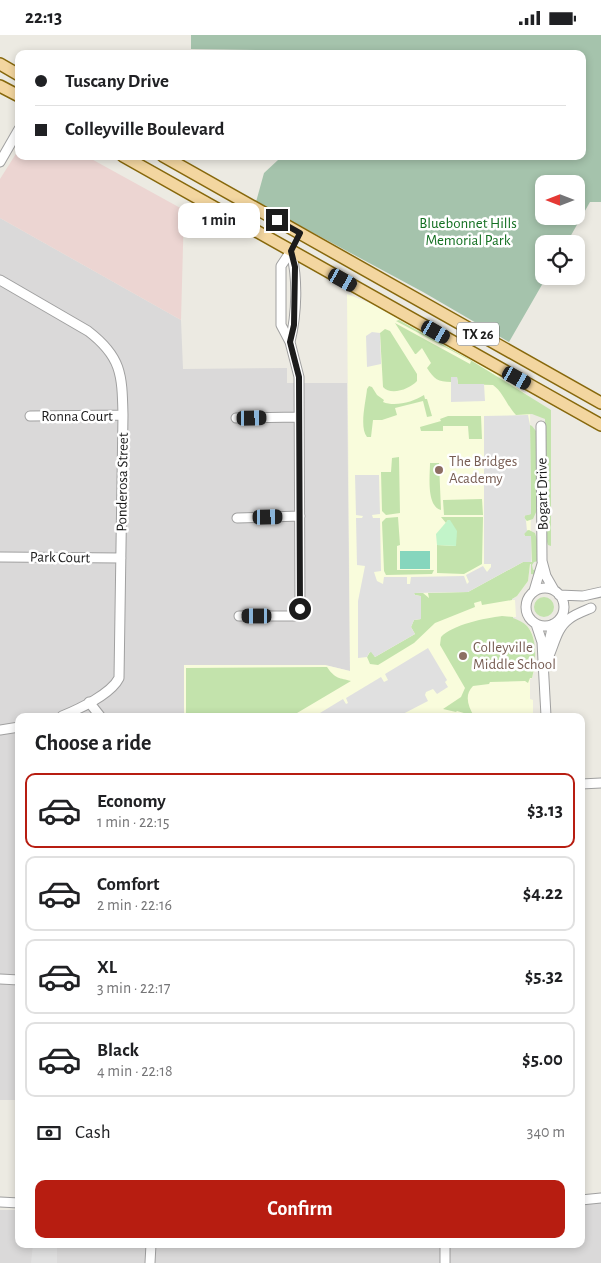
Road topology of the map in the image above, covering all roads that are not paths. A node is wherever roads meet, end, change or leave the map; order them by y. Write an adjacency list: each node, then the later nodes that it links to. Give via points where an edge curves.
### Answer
1 (0, 64): 2 (main road)
2 (15, 73)
3 (0, 86): 4 (main road)
4 (15, 94)
5 (15, 136): 8 (street)
6 (130, 160): 10 (main road, TX 26)
7 (170, 160): 9 (main road, TX 26)
8 (0, 162)
9 (300, 233): 10 (main road); 15 (main road, TX 26)
10 (291, 251): 12 (street, via 295,267); 13 (street, via 281,266); 20 (main road, TX 26)
11 (0, 280): 16 (street, Ponderosa Street, via 100,340 118,367 122,381)
12 (294, 300): 13 (street); 14 (street)
13 (281, 301): 14 (street, via 281,325)
14 (290, 342): 18 (street, via 299,377)
15 (601, 403)
16 (123, 415): 17 (street, Ronna Court); 25 (street, Ponderosa Street)
17 (30, 416)
18 (299, 417): 19 (street); 22 (street)
19 (236, 418)
20 (601, 425)
21 (541, 426): 26 (street, Bogart Drive)
22 (300, 516): 23 (street); 32 (street, via 298,613 294,616)
23 (237, 518)
24 (0, 557): 25 (street, Park Court)
25 (121, 558): 36 (street, Ponderosa Street, via 119,678 112,688)
26 (542, 561): 27 (street, Bogart Drive); 29 (street, Bogart Drive)
27 (534, 591): 29 (street, via 544,588); 34 (street, via 525,606 527,615)
28 (601, 592): 29 (street, via 583,596)
29 (556, 593): 33 (street, via 564,605)
30 (601, 604): 31 (street)
31 (590, 608): 33 (street, via 570,611); 35 (street, via 561,627)
32 (239, 616)
33 (557, 621): 34 (street, via 541,626); 35 (street)
34 (536, 624): 35 (street)
35 (545, 664): 39 (street)
36 (89, 702): 37 (street, Ponderosa Street); 38 (street)
37 (68, 713)
38 (98, 713)
39 (546, 713)
40 (15, 728): 41 (street)
41 (0, 730)
42 (601, 783): 43 (street)
43 (585, 784)
44 (0, 979): 45 (street)
45 (15, 980)
46 (585, 1196): 47 (street)
47 (598, 1198): 48 (street)
48 (585, 1200)
49 (0, 1203): 50 (street)
50 (15, 1203)
51 (150, 1248): 53 (street)
52 (445, 1248): 54 (street)
53 (150, 1263)
54 (445, 1263)

